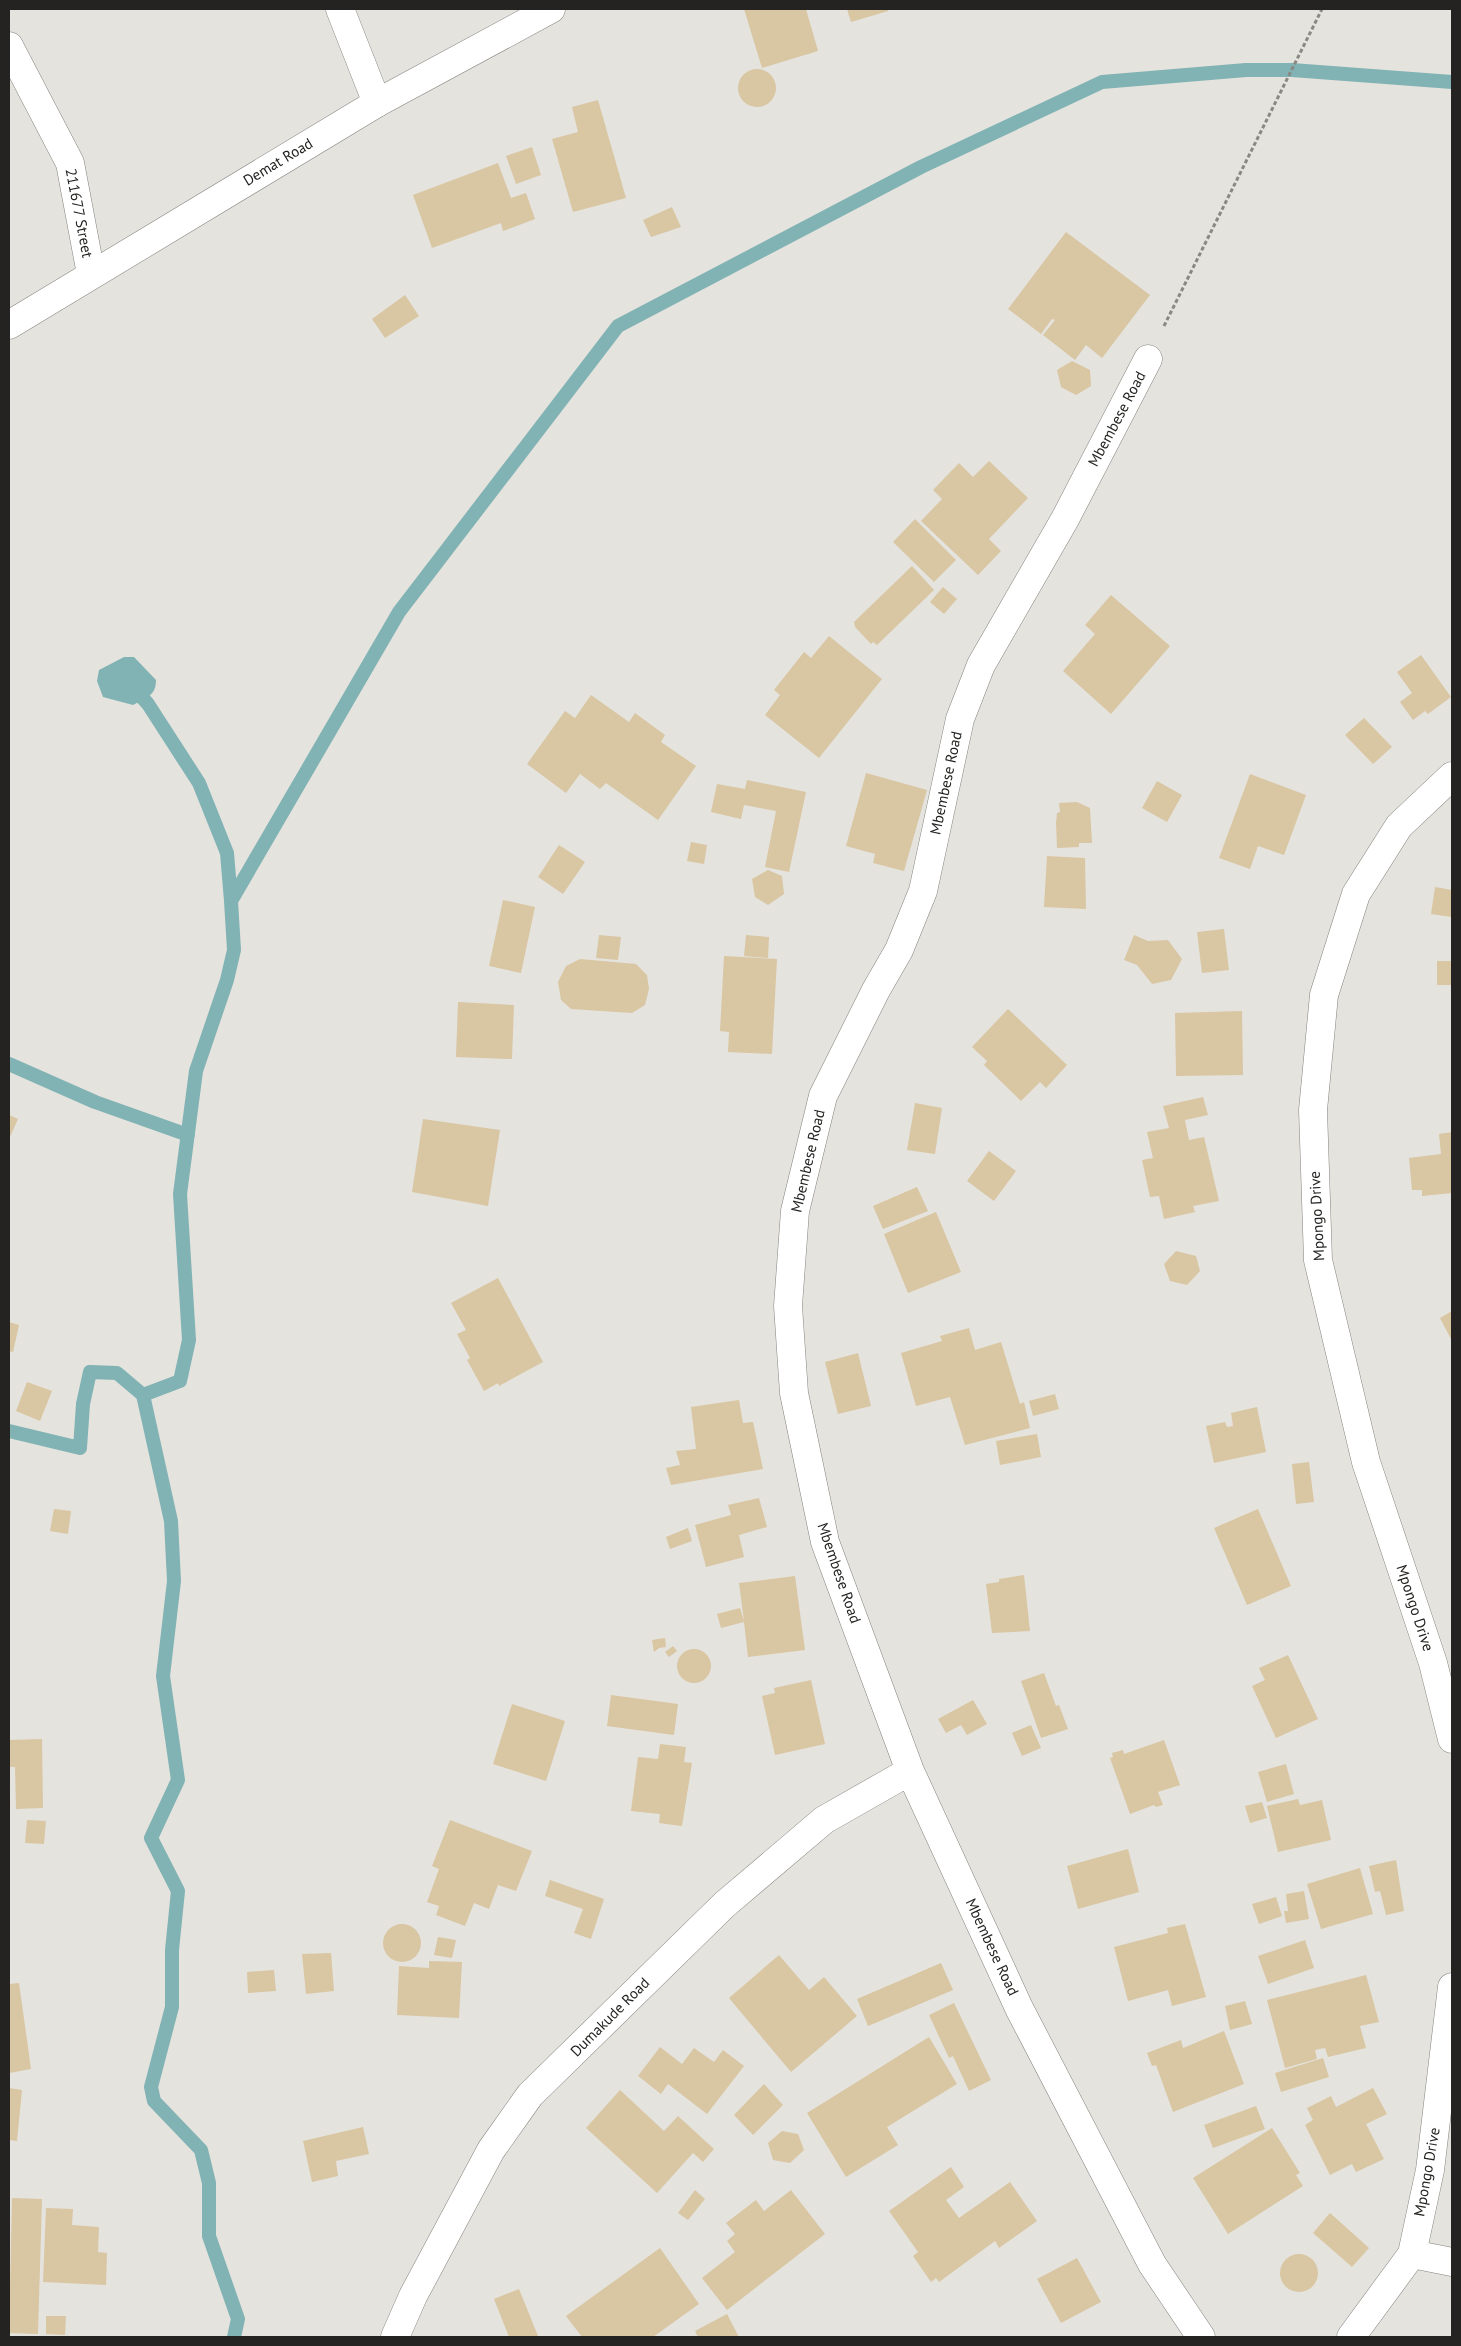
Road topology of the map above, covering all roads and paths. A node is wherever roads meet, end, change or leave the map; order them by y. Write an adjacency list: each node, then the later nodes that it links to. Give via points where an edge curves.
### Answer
1 (340, 9): 5 (street)
2 (551, 9): 5 (street, Demat Road)
3 (1322, 9): 8 (path, Mbembese Road)
4 (9, 46): 6 (street, 211677 Street, via 70,163)
5 (377, 102): 6 (street, Demat Road)
6 (92, 274): 7 (street, Demat Road)
7 (9, 324)
8 (1148, 358): 12 (street, Mbembese Road, via 1065,518 982,665 960,719 923,891 900,950 876,990 823,1096 795,1211 788,1306 794,1393 811,1476 825,1542)
9 (1452, 776): 10 (street, Mpongo Drive, via 1399,826 1356,894 1324,995 1312,1110 1318,1260 1366,1462)
10 (1443, 1661): 11 (street, Mpongo Drive)
11 (1452, 1739)
12 (910, 1771): 16 (street, Dumakude Road, via 824,1820 724,1905 530,2095 491,2150); 17 (street, Mbembese Road, via 1019,2008 1152,2264)
13 (1452, 1987): 14 (street, Mpongo Drive, via 1430,2170)
14 (1412, 2254): 15 (street); 18 (street, Mpongo Drive)
15 (1452, 2262)
16 (394, 2337)
17 (1201, 2337)
18 (1351, 2337)

